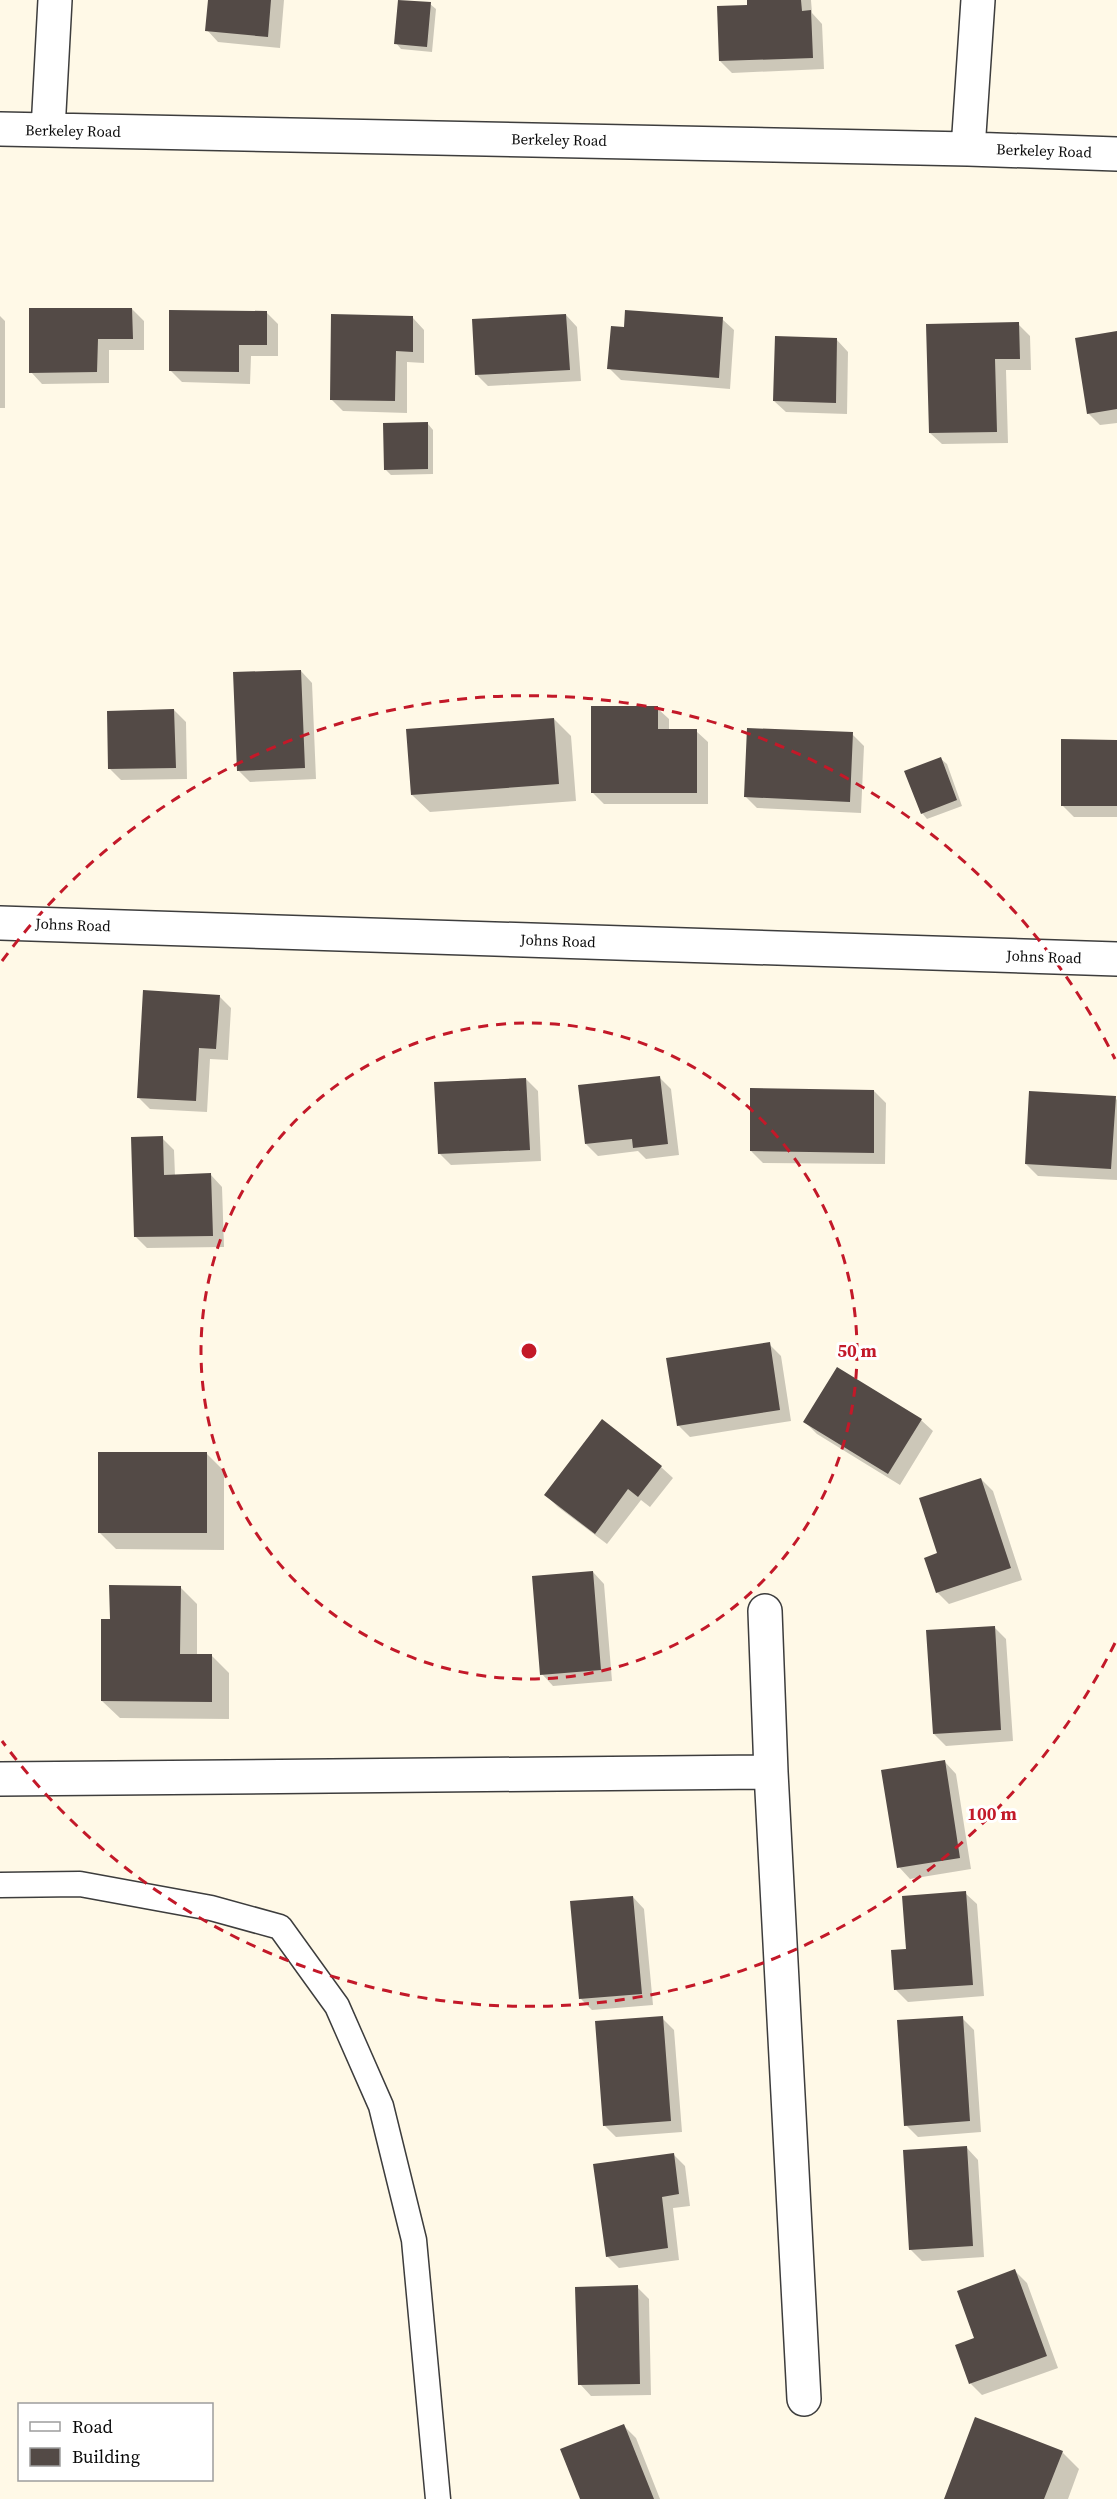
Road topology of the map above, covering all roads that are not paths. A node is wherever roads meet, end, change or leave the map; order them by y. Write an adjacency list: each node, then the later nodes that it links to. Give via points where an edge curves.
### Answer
1 (55, 0): 4 (street)
2 (978, 0): 5 (street)
3 (0, 129): 4 (street, Berkeley Road)
4 (48, 130): 5 (street, Berkeley Road)
5 (968, 148): 6 (street, Berkeley Road)
6 (1117, 154)
7 (0, 923): 8 (street, Johns Road)
8 (1117, 959)
9 (765, 1611): 10 (street)
10 (771, 1772): 11 (street); 13 (street)
11 (0, 1779)
12 (0, 1885): 14 (lane, via 80,1884 211,1908 280,1927 337,2006 381,2106 414,2240)
13 (804, 2400)
14 (438, 2499)

